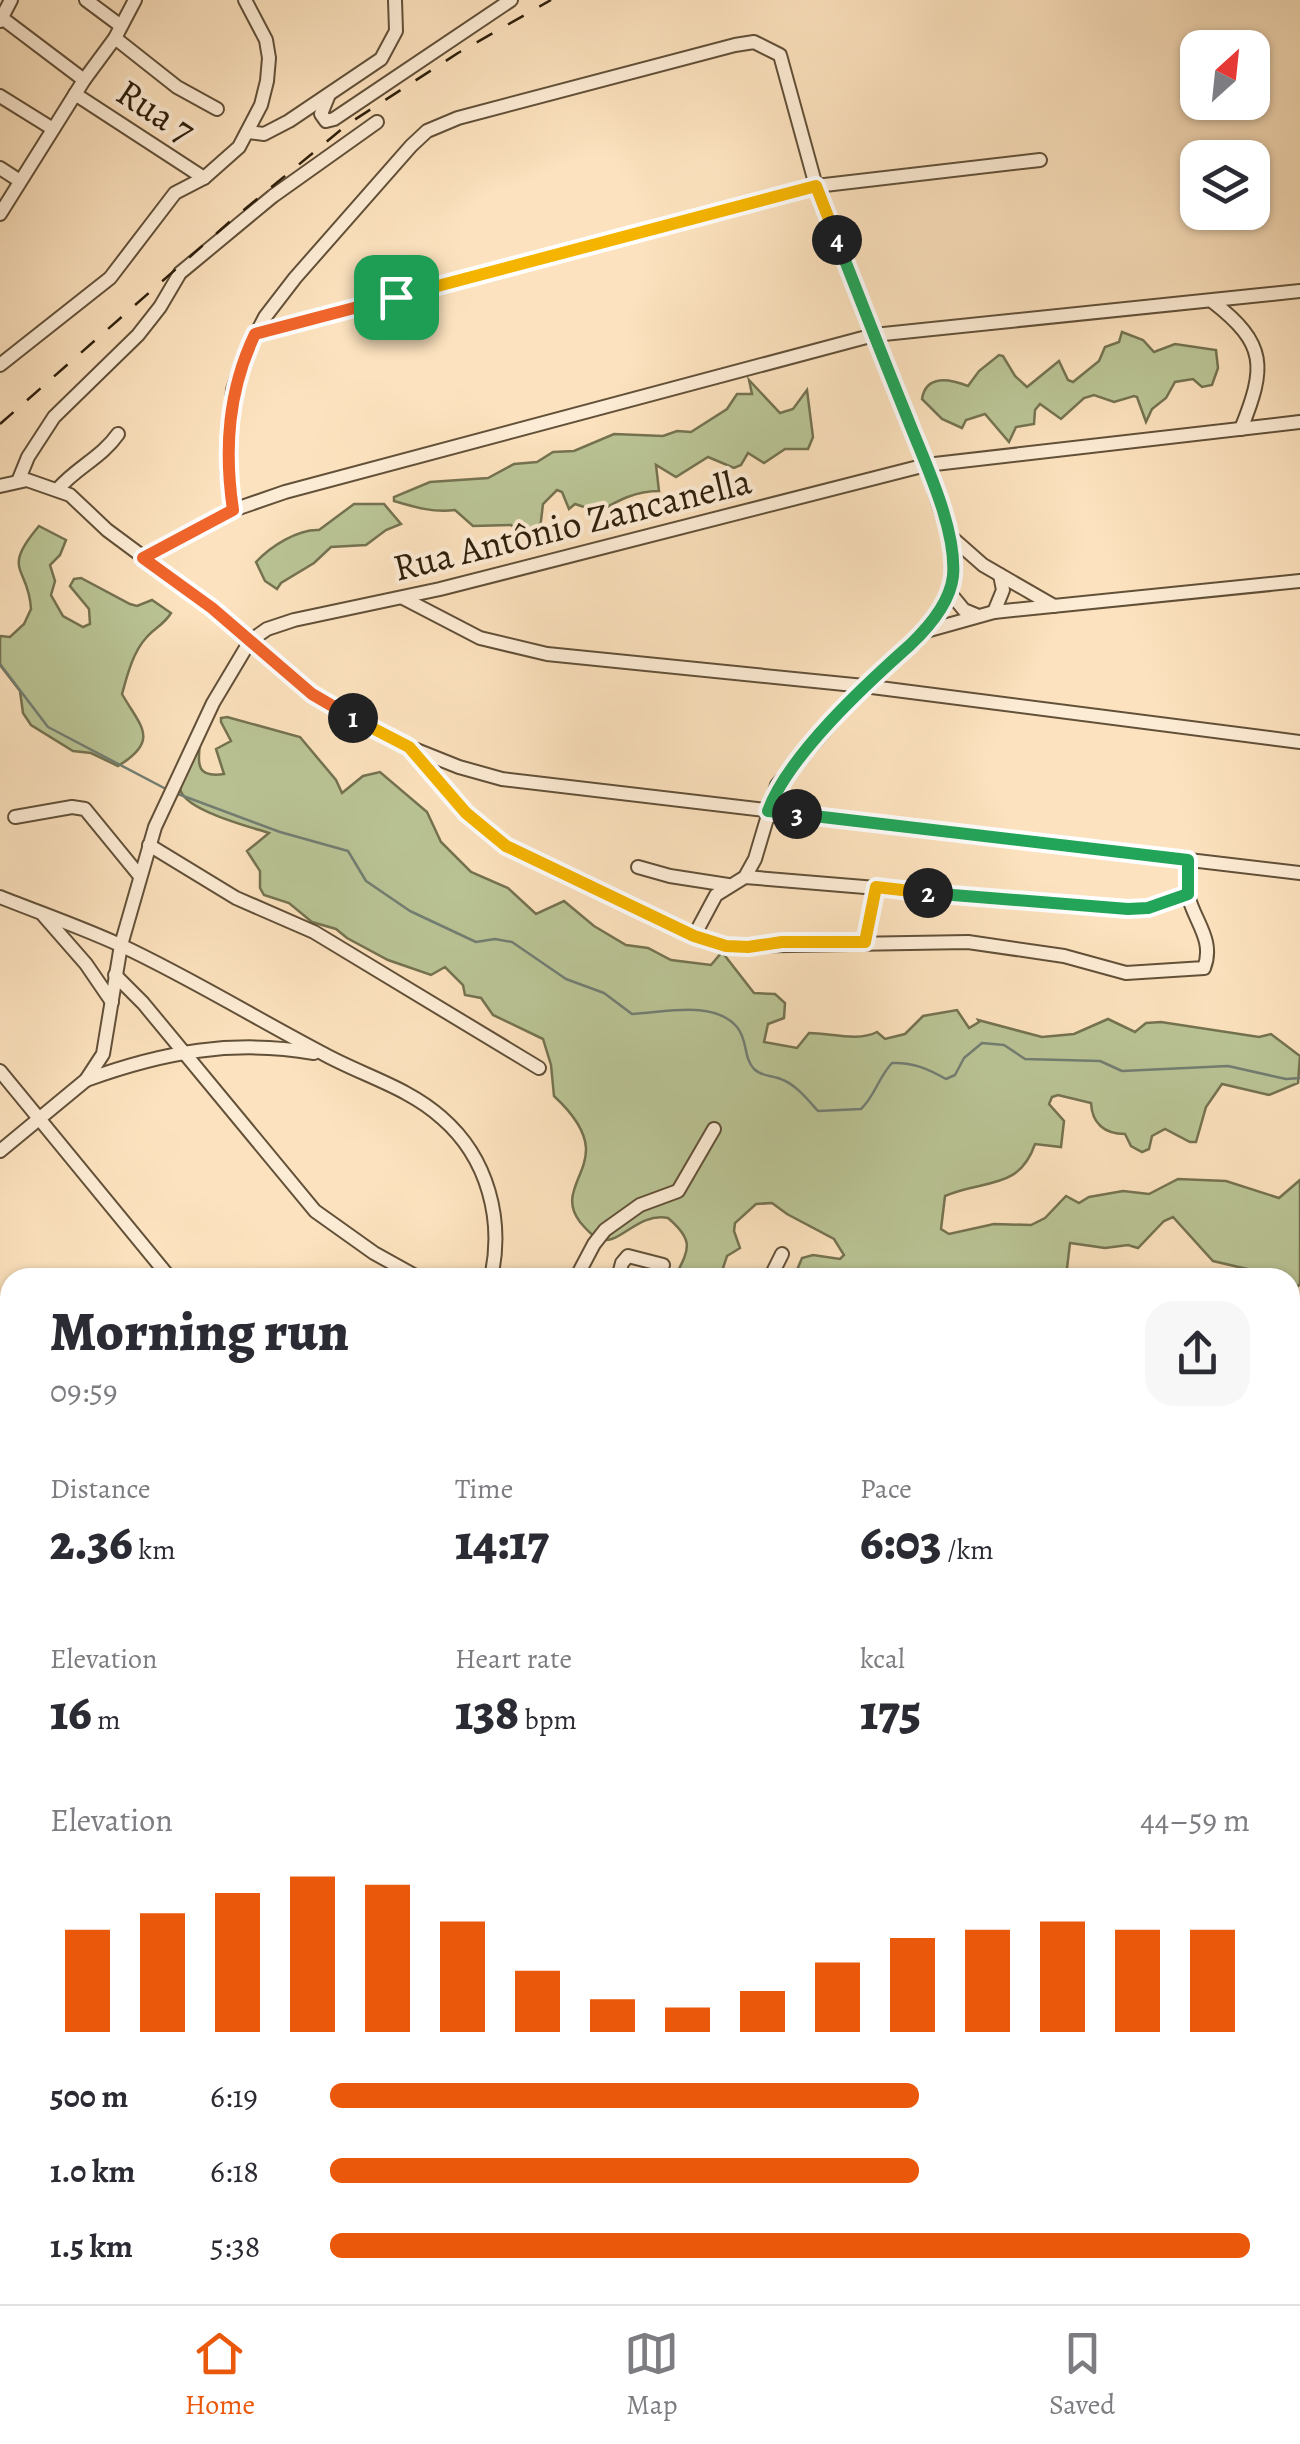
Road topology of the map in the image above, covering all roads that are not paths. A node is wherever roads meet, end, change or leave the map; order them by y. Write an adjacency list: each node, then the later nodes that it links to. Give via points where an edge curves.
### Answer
1 (11, 0): 7 (street)
2 (86, 0): 8 (street)
3 (136, 0): 8 (street)
4 (245, 0): 16 (street, via 269,58 268,82)
5 (395, 0): 12 (street, via 396,32 389,47)
6 (511, 0): 12 (street, via 326,120 321,114)
7 (1, 19): 9 (street)
8 (118, 32): 9 (street); 13 (street, via 177,87)
9 (84, 80): 10 (street)
10 (75, 94): 15 (street); 19 (street, Rua 7)
11 (0, 96): 15 (street)
12 (328, 97): 16 (street, via 264,134)
13 (217, 110)
14 (377, 122): 32 (street, via 180,272 138,335 54,417)
15 (53, 129): 20 (street)
16 (248, 132): 19 (street)
17 (1040, 160): 21 (street)
18 (0, 168): 20 (street)
19 (204, 178): 27 (street, via 176,193 110,278)
20 (20, 180): 22 (street)
21 (816, 186): 25 (street); 25 (street, via 780,55 754,42 458,118 427,130 295,278); 26 (street)
22 (0, 214)
23 (1300, 291): 24 (street)
24 (1213, 302): 26 (street); 29 (street, via 1248,334 1258,360)
25 (255, 334): 35 (street, via 233,390 227,468)
26 (874, 336): 31 (street); 35 (street)
27 (0, 366)
28 (1300, 422): 29 (street, Rua Antônio Zancanella)
29 (1241, 429): 31 (street, Rua Antônio Zancanella)
30 (118, 434): 34 (street)
31 (926, 465): 36 (street); 42 (street, Rua Antônio Zancanella)
32 (20, 479): 33 (street); 34 (street)
33 (0, 486)
34 (58, 489): 37 (street)
35 (233, 510): 37 (street)
36 (949, 536): 38 (street); 39 (street)
37 (143, 558): 50 (street)
38 (983, 565): 39 (street); 40 (street)
39 (953, 575): 43 (street)
40 (1000, 575): 45 (street); 46 (street, via 1004,590)
41 (1300, 581): 45 (street)
42 (440, 589): 44 (street, Rua Antônio Zancanella); 48 (street)
43 (950, 594): 47 (street); 49 (street)
44 (403, 598): 48 (street); 50 (street, Rua Antônio Zancanella, via 294,620)
45 (1054, 606): 46 (street)
46 (994, 612): 47 (street)
47 (976, 616): 49 (street)
48 (440, 619): 51 (street, via 480,638 547,654)
49 (924, 632): 51 (street)
50 (250, 641): 53 (street, via 312,694); 56 (street, via 213,703)
51 (864, 686): 52 (street); 54 (street, via 777,785)
52 (1300, 742)
53 (409, 747): 54 (street, via 502,778); 67 (street, via 466,813 506,846)
54 (768, 811): 57 (street); 61 (street)
55 (15, 817): 60 (street, via 84,809)
56 (149, 845): 60 (street); 74 (street, via 236,898 314,932)
57 (1188, 860): 59 (street); 64 (street)
58 (638, 867): 62 (street)
59 (1300, 873)
60 (139, 875): 69 (street)
61 (745, 877): 62 (street); 63 (street)
62 (728, 885): 67 (street)
63 (876, 887): 64 (street, via 1128,909); 68 (street)
64 (1188, 894): 68 (street, via 1206,936 1204,968 1126,973 1018,947)
65 (0, 897): 66 (street)
66 (42, 914): 69 (street); 71 (street)
67 (694, 936): 68 (street, via 748,947)
68 (865, 942)
69 (120, 945): 70 (street); 73 (street)
70 (115, 975): 71 (street); 72 (street)
71 (112, 1002): 76 (street, via 103,1054)
72 (183, 1053): 73 (street, via 242,1047); 76 (street); 83 (street, via 315,1211)
73 (325, 1056): 84 (street, via 416,1100 463,1141 491,1195)
74 (539, 1068)
75 (0, 1071): 77 (street)
76 (86, 1080): 77 (street)
77 (38, 1118): 79 (street); 82 (street)
78 (714, 1129): 85 (street, via 678,1191 640,1205 605,1230)
79 (0, 1151)
80 (782, 1254): 87 (street)
81 (663, 1264): 86 (street, via 628,1256)
82 (162, 1268)
83 (400, 1268)
84 (492, 1268)
85 (581, 1268)
86 (621, 1268)
87 (775, 1268)

